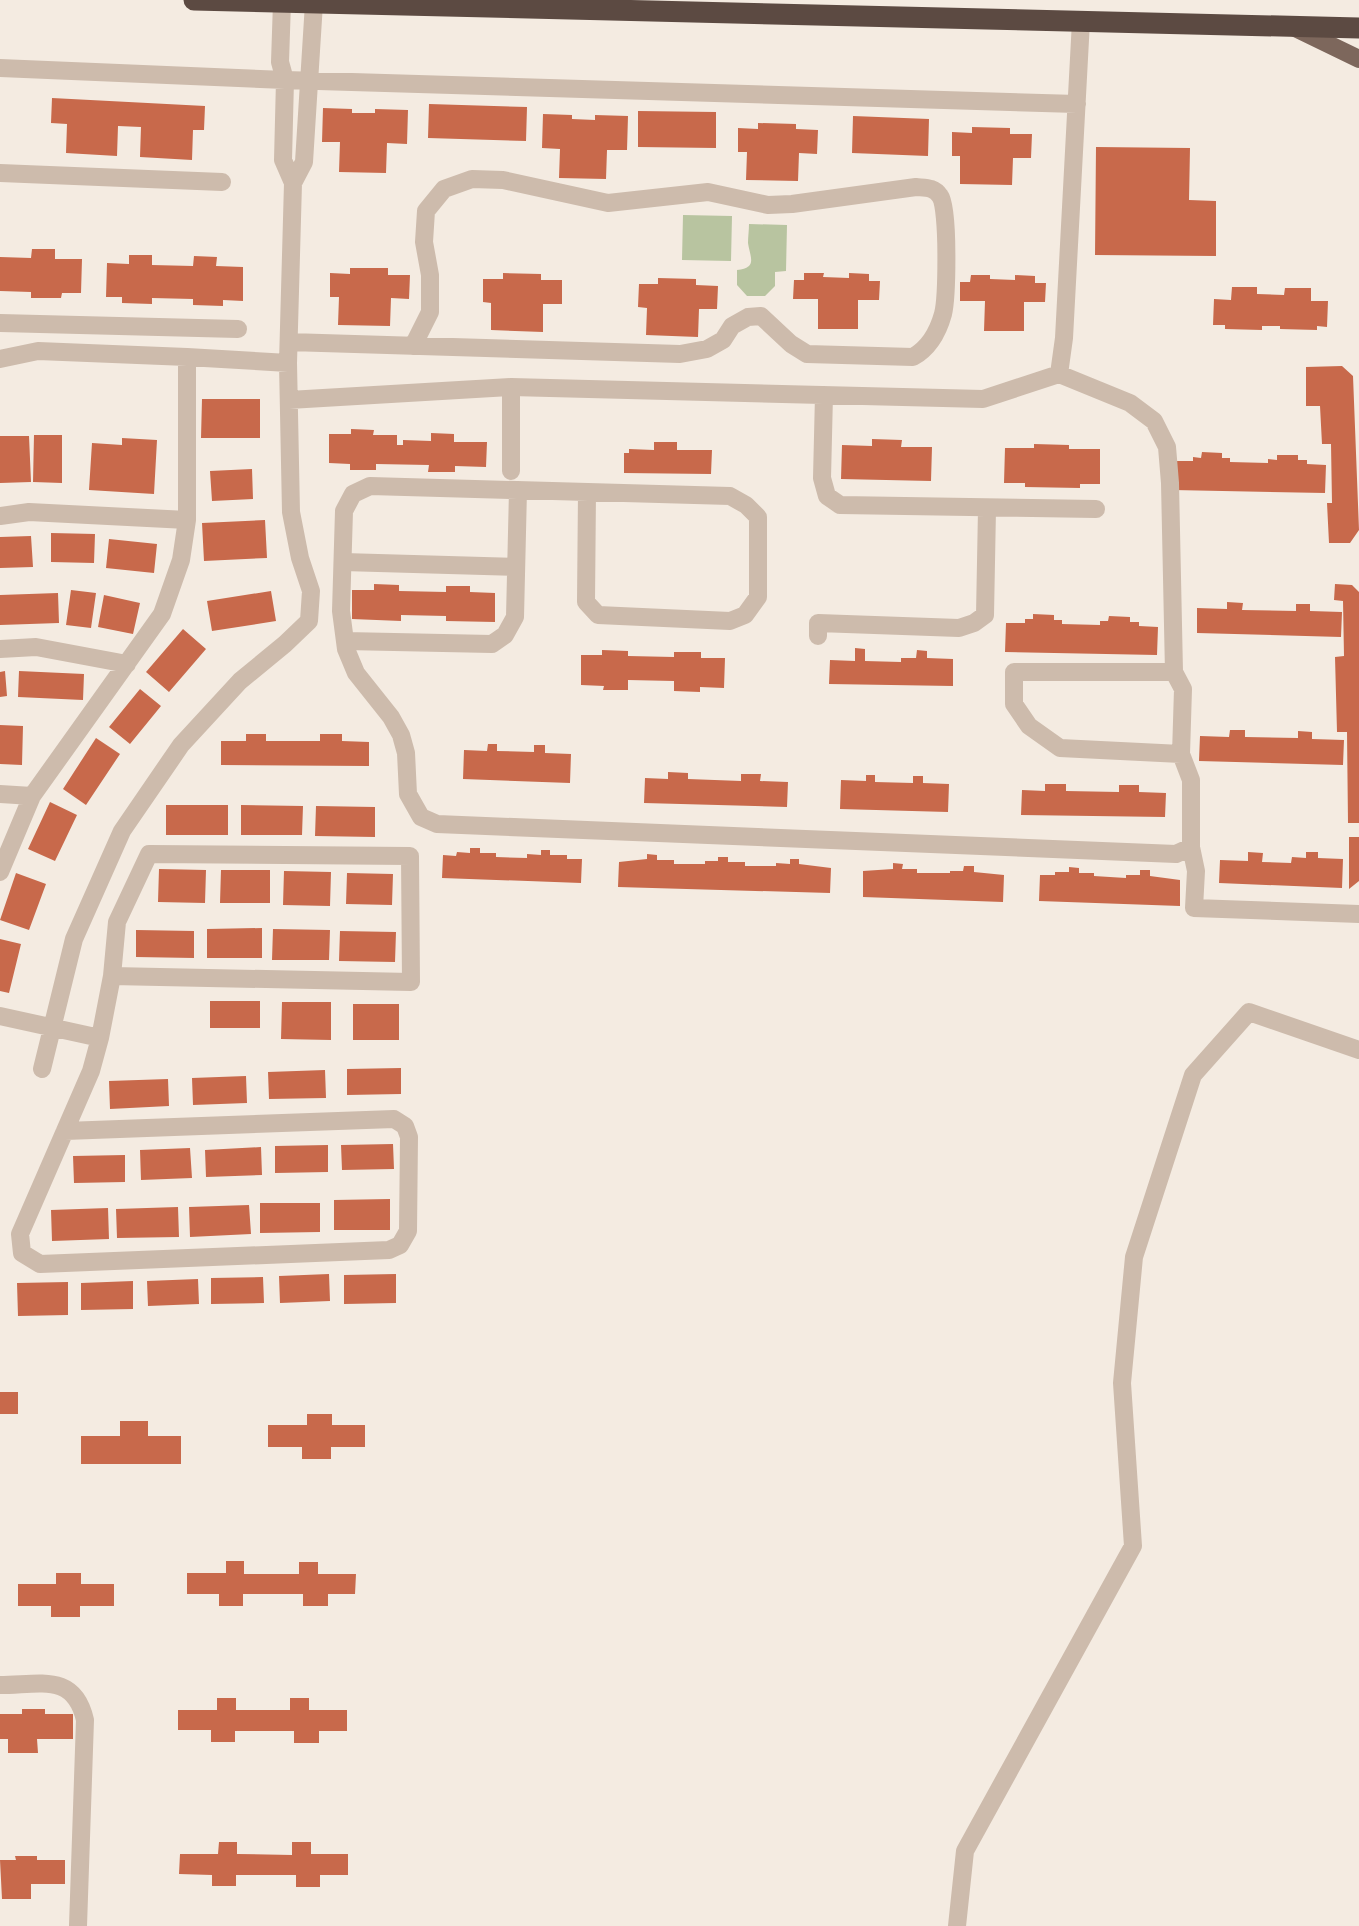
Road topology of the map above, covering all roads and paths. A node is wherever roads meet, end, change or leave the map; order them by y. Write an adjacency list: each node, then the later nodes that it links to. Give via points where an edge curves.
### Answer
1 (194, 0): 2 (highway)
2 (282, 2): 3 (highway); 9 (street, via 280,62)
3 (314, 3): 4 (highway); 10 (street)
4 (1081, 21): 5 (highway); 11 (street)
5 (1290, 26): 6 (highway); 7 (main road)
6 (1359, 28)
7 (1359, 59)
8 (0, 68): 9 (street)
9 (285, 80): 10 (street); 14 (street, via 283,160)
10 (309, 80): 11 (street); 14 (street, via 304,162)
11 (1077, 104): 22 (street)
12 (0, 173): 13 (street)
13 (222, 181)
14 (293, 183): 17 (street)
15 (0, 323): 16 (street)
16 (238, 329)
17 (289, 342): 18 (street); 21 (street)
18 (413, 346): 18 (street, via 680,354 706,349 723,340 732,326 761,316 807,354 913,357 926,349 944,313 946,214 933,189 916,187 792,204 768,205 708,192 608,203 503,180 472,179 444,189 426,211 430,312)
19 (187, 357): 20 (street, via 38,351); 21 (street); 32 (street)
20 (0, 359)
21 (288, 363): 25 (street)
22 (1059, 374): 24 (street, via 983,399); 39 (street, via 1130,403 1154,421 1167,447)
23 (512, 387): 24 (street); 25 (street); 26 (street)
24 (824, 395): 29 (street, via 822,478 827,496 840,505)
25 (289, 400): 48 (street, via 291,512 311,591 309,621 240,681 181,745 122,831 74,939)
26 (512, 471)
27 (518, 490): 28 (street); 33 (street, via 370,486 353,494 344,511); 34 (street)
28 (587, 492): 28 (street, via 730,496 746,505 758,517 758,597 745,615 730,621 598,615 586,602)
29 (987, 509): 30 (street); 35 (street, via 985,615 960,628 818,623)
30 (1096, 509)
31 (0, 516): 32 (street, via 29,512)
32 (187, 520): 38 (street, via 181,560 162,614)
33 (343, 562): 34 (street); 36 (street)
34 (516, 567): 36 (street, via 515,617 505,635 492,644)
35 (818, 636)
36 (345, 640): 43 (street, via 356,673 401,735 408,794 421,817 437,824 1176,854)
37 (0, 649): 38 (street, via 36,647)
38 (127, 664): 42 (street)
39 (1174, 672): 40 (street, via 1183,689); 40 (street, via 1014,671 1014,704 1029,726 1060,748)
40 (1181, 754): 43 (street, via 1191,780)
41 (0, 794): 42 (street)
42 (32, 796): 44 (street)
43 (1191, 847): 45 (street, via 1195,908)
44 (0, 872)
45 (1359, 914)
46 (112, 976): 46 (street, via 117,922 149,854 410,856 411,982); 49 (street)
47 (0, 1016): 48 (street)
48 (53, 1028): 49 (street); 51 (street)
49 (100, 1038): 52 (street)
50 (1359, 1050): 55 (street, via 1248,1012 1193,1075 1134,1257 1122,1383 1133,1546 965,1851)
51 (42, 1069)
52 (65, 1131): 52 (street, via 20,1234 22,1253 40,1264 389,1250 400,1245 408,1231 410,1137 405,1126 394,1119)
53 (0, 1685): 54 (street, via 61,1685 81,1705 85,1720)
54 (78, 1926)
55 (957, 1926)

